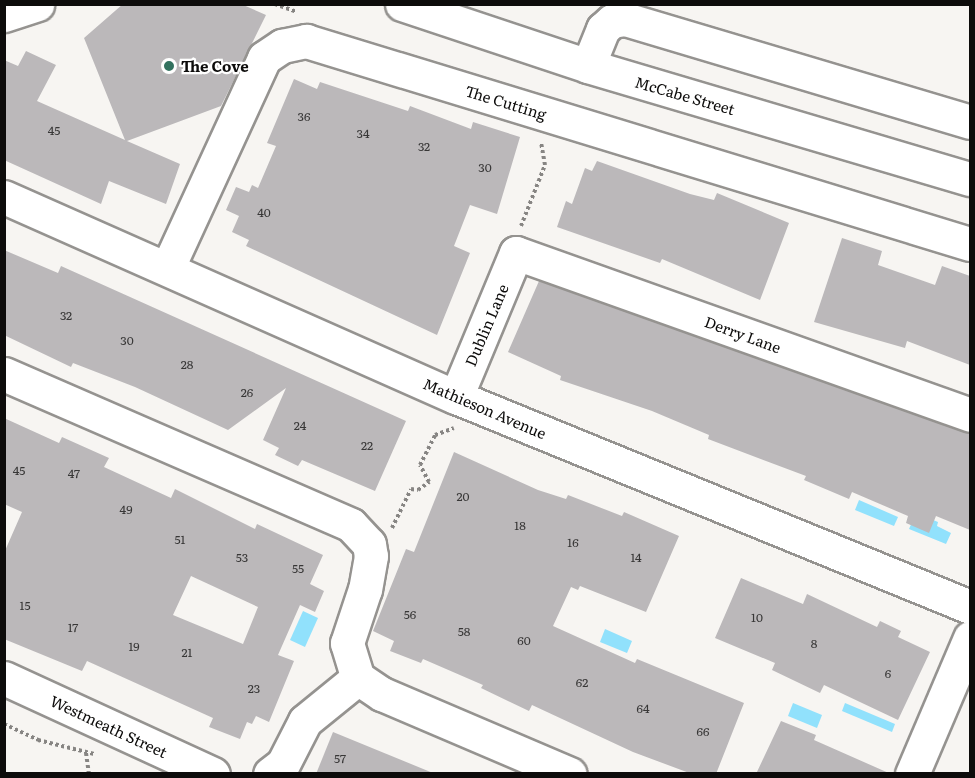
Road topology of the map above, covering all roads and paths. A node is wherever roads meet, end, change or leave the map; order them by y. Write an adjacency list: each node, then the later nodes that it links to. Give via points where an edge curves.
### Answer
1 (37, 4): 3 (street)
2 (402, 4): 4 (street, McCabe Street)
3 (4, 15)
4 (588, 66): 5 (street, via 603,29 612,21 625,19); 7 (street, McCabe Street)
5 (970, 122)
6 (539, 136): 9 (path, via 545,165)
7 (970, 179)
8 (4, 197): 12 (street, Mathieson Avenue)
9 (522, 220)
10 (970, 244): 12 (street, The Cutting, via 306,41 282,46 264,58)
11 (516, 253): 14 (street, Dublin Lane); 15 (street, Derry Lane)
12 (168, 267): 14 (street, Mathieson Avenue)
13 (4, 374): 21 (street, via 231,471 351,525 362,534 370,556 365,589 347,643)
14 (456, 397): 18 (street, Mathieson Avenue)
15 (970, 415)
16 (454, 430): 17 (path, via 435,435 420,465 429,482 418,490 411,489)
17 (400, 516)
18 (970, 607)
19 (970, 638): 29 (street)
20 (4, 678): 26 (street, Westmeath Street)
21 (358, 678): 27 (street, via 305,722 283,764); 28 (street, via 382,694)
22 (4, 724): 23 (path, via 38,740)
23 (86, 753): 24 (path); 25 (path)
24 (102, 756)
25 (89, 774)
26 (213, 774)
27 (270, 774)
28 (570, 774)
29 (912, 774)

